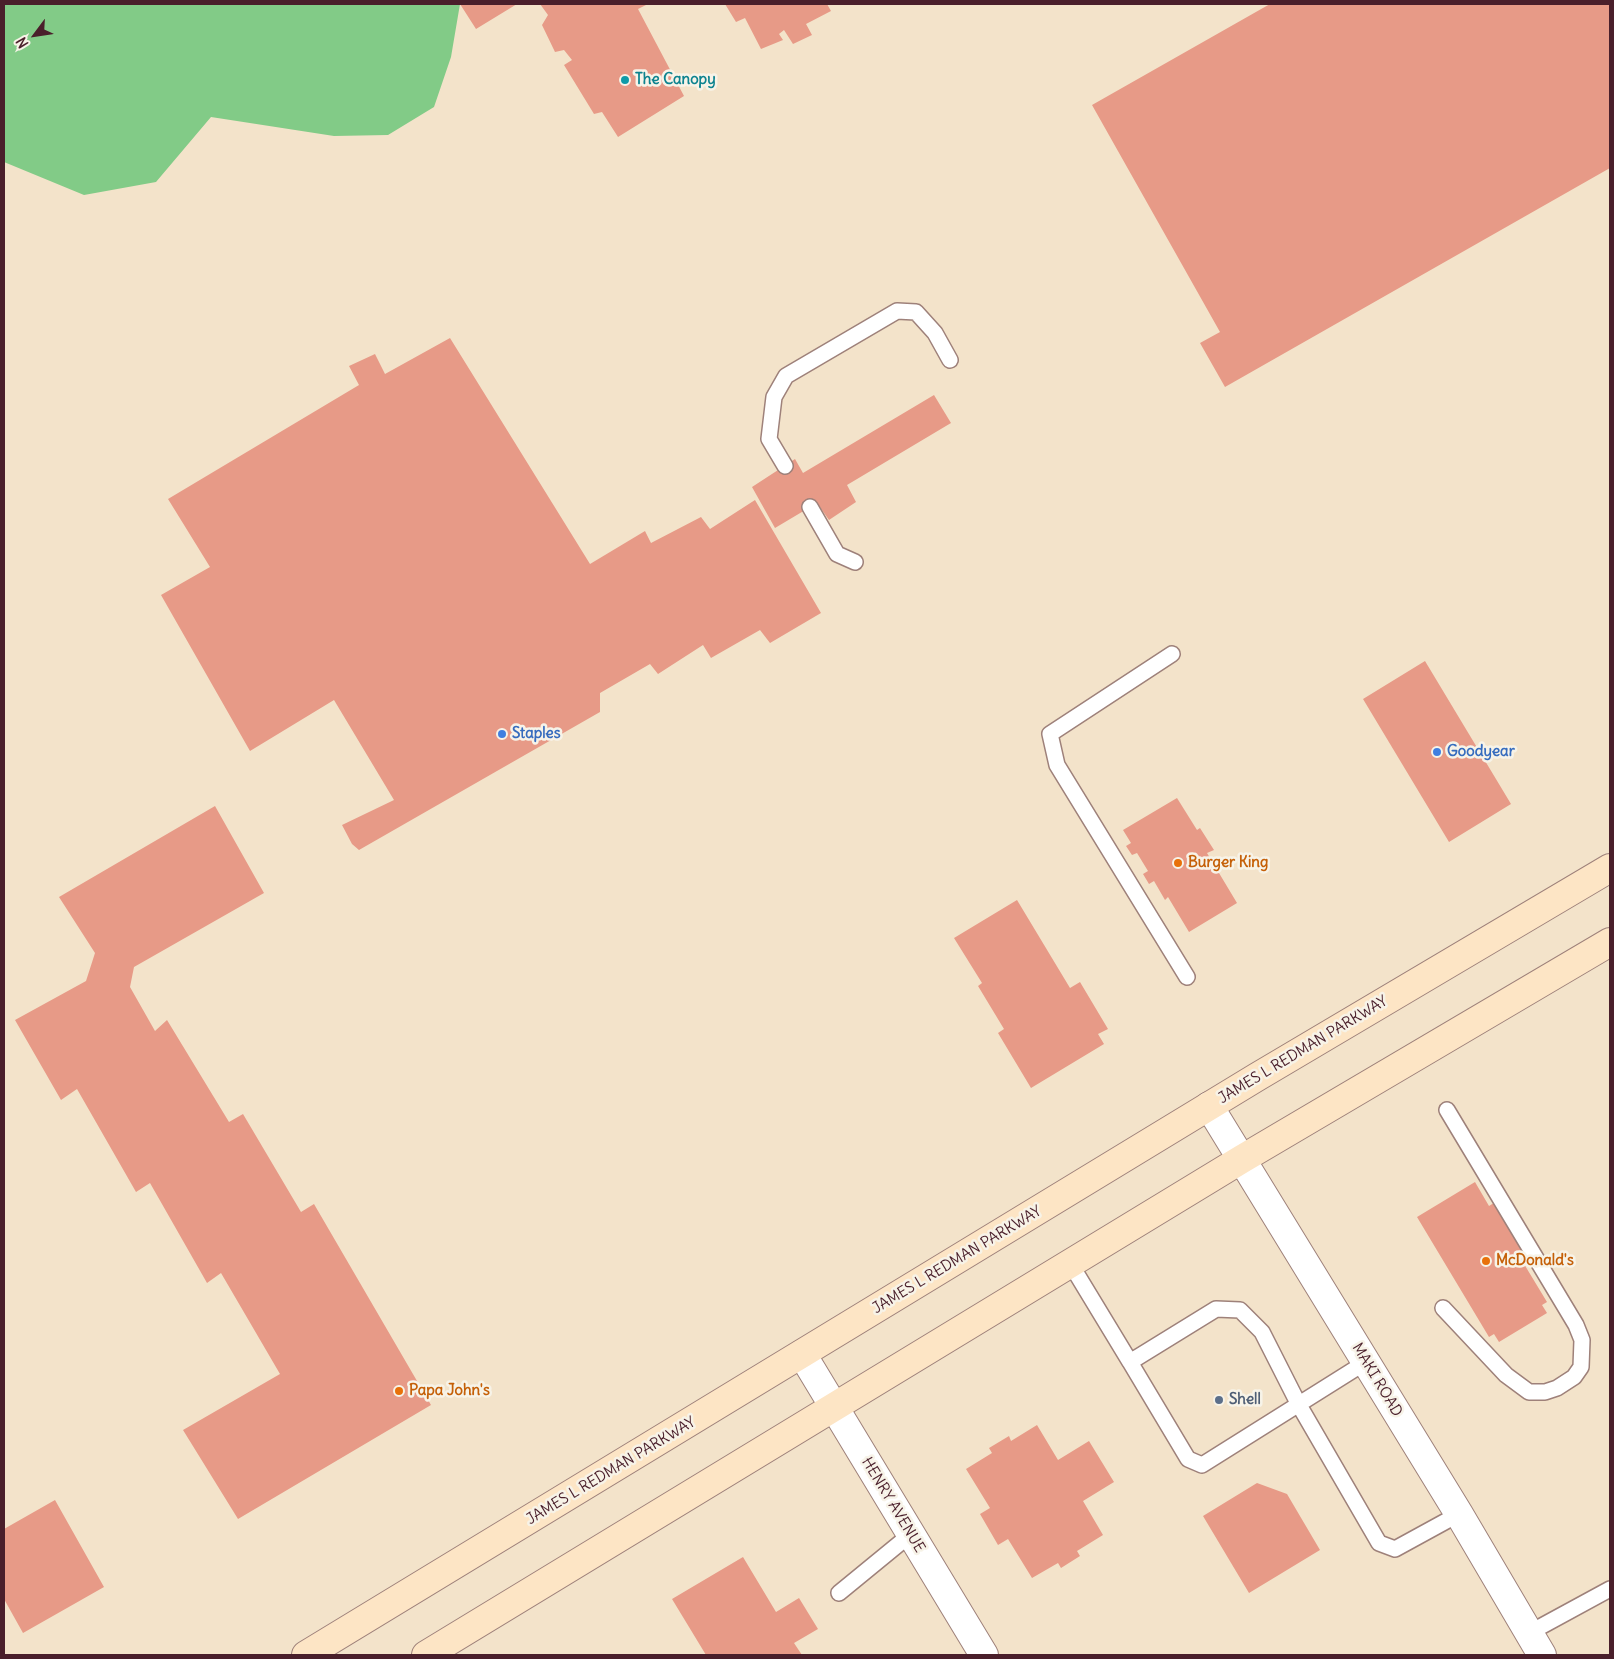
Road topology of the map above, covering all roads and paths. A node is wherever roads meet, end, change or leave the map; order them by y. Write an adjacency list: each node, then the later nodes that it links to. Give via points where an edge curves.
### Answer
1 (950, 360): 2 (lane, via 935,333 916,312 897,311 786,376 774,396 769,440)
2 (785, 466)
3 (810, 507): 4 (lane, via 837,554)
4 (855, 562)
5 (1172, 654): 8 (lane, via 1050,734 1057,766)
6 (1610, 868): 9 (main road, JAMES L REDMAN PARKWAY)
7 (1610, 942): 11 (main road)
8 (1187, 976)
9 (1209, 1106): 11 (street, MAKI ROAD); 14 (main road, JAMES L REDMAN PARKWAY)
10 (1447, 1110): 13 (lane, via 1576,1325 1582,1340 1582,1367 1574,1377 1557,1388 1529,1392 1506,1376)
11 (1242, 1159): 12 (main road); 16 (street, MAKI ROAD)
12 (1070, 1263): 15 (lane); 18 (main road)
13 (1443, 1308)
14 (802, 1354): 18 (street, HENRY AVENUE); 24 (main road, JAMES L REDMAN PARKWAY)
15 (1130, 1362): 17 (lane, via 1216,1309 1240,1310 1262,1332); 17 (lane, via 1188,1459 1202,1465)
16 (1366, 1362): 17 (lane); 19 (street, MAKI ROAD)
17 (1300, 1405): 19 (lane, via 1379,1543 1394,1549)
18 (834, 1407): 20 (street, HENRY AVENUE); 25 (main road)
19 (1459, 1514): 23 (street, MAKI ROAD)
20 (911, 1534): 22 (lane); 26 (street, HENRY AVENUE)
21 (1610, 1589): 23 (lane)
22 (839, 1593)
23 (1536, 1644)
24 (306, 1655)
25 (426, 1655)
26 (984, 1655)

